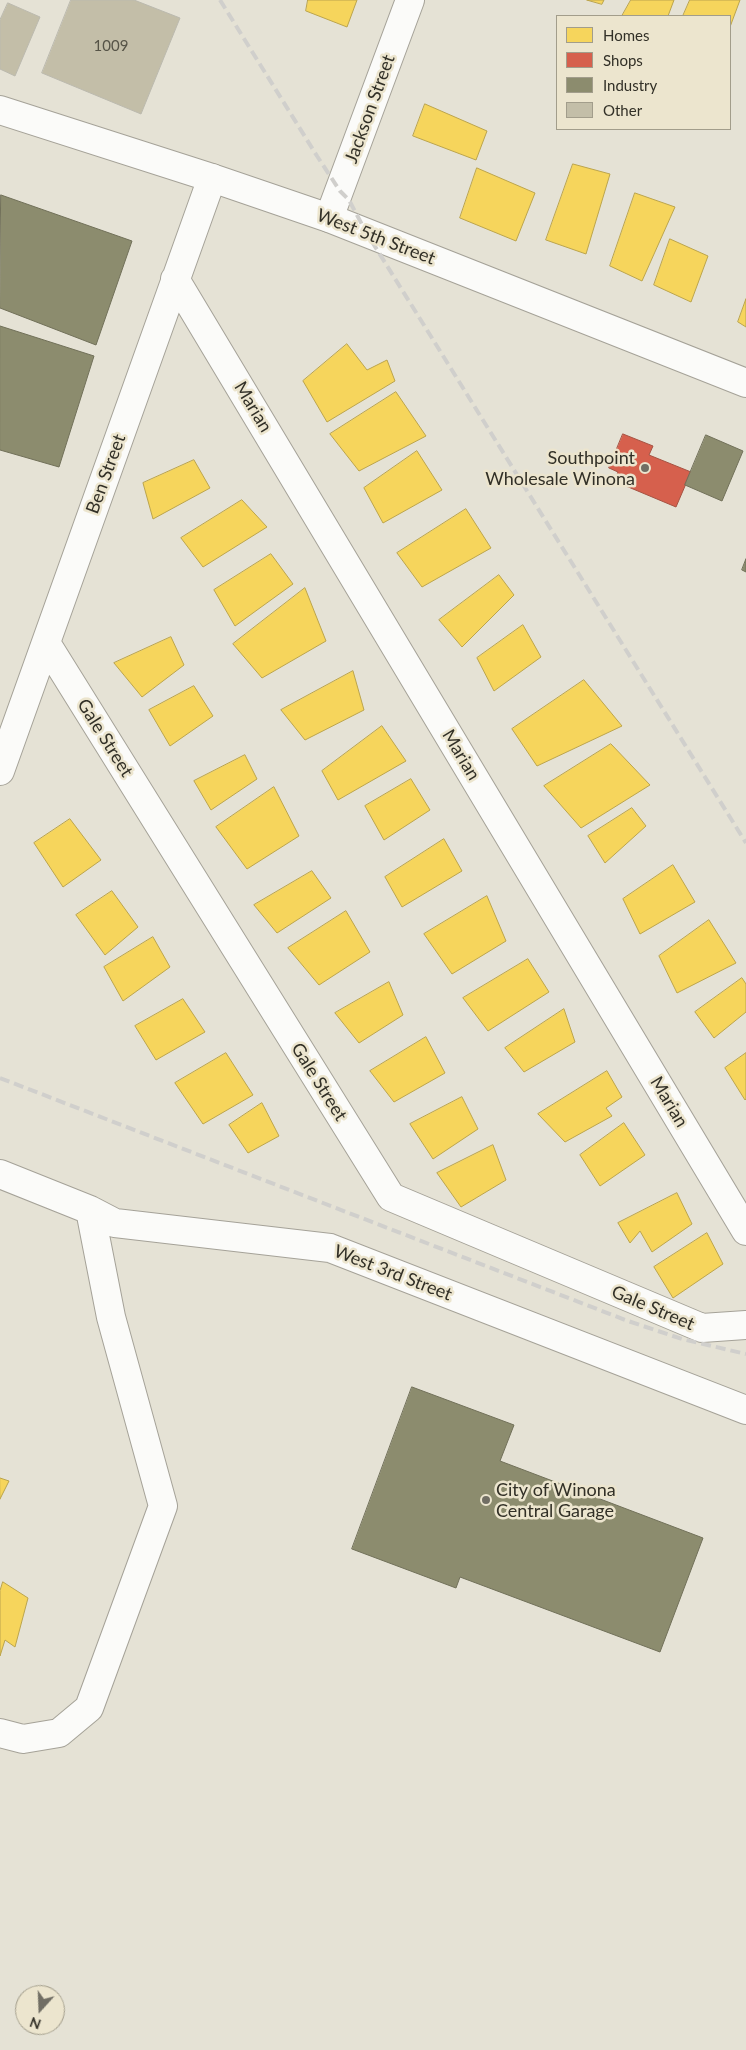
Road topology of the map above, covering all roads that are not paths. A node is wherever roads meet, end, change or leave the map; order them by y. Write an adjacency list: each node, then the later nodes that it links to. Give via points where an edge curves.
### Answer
1 (410, 0): 4 (street, Jackson Street)
2 (0, 110): 3 (street, West 5th Street)
3 (212, 178): 4 (street, West 5th Street); 5 (street, Ben Street)
4 (329, 218): 6 (street, West 5th Street)
5 (175, 279): 7 (street, Ben Street); 11 (street, Marian)
6 (746, 383)
7 (46, 643): 8 (street, Ben Street); 12 (street, Gale Street, via 391,1196 702,1328)
8 (0, 771)
9 (0, 1174): 10 (street, West 3rd Street)
10 (90, 1210): 13 (street, West 3rd Street, via 115,1223 330,1248); 14 (street, via 111,1317 163,1506 90,1708 59,1733 23,1739)
11 (746, 1231)
12 (746, 1325)
13 (746, 1410)
14 (0, 1733)

